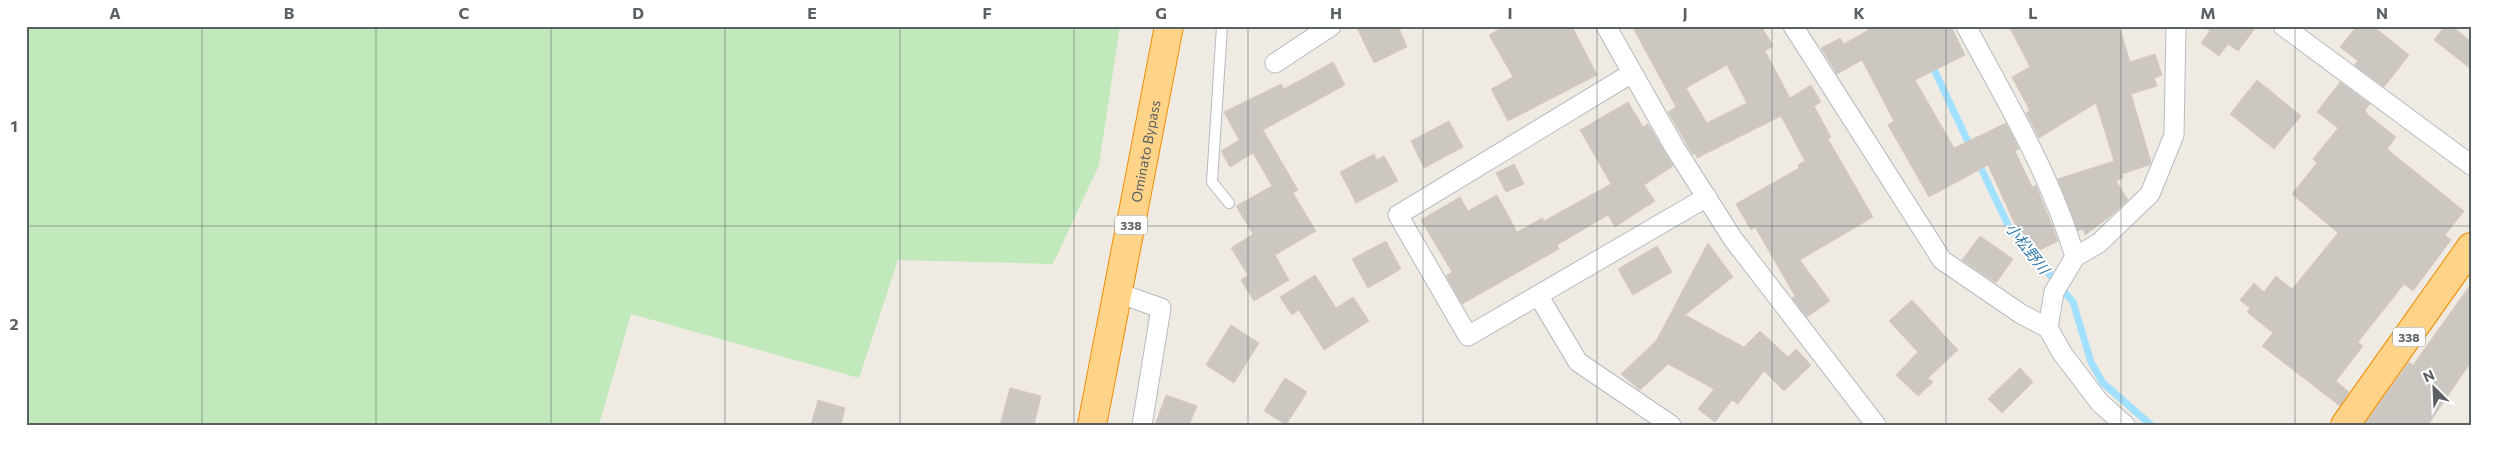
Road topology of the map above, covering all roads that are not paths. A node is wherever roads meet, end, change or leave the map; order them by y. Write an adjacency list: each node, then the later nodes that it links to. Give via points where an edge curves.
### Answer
1 (1169, 26): 16 (highway, Ominato Bypass / 338)
2 (1222, 26): 13 (lane, via 1212,182)
3 (1331, 26): 9 (street)
4 (1606, 26): 10 (street)
5 (1793, 26): 18 (street, via 1942,260 2021,314)
6 (1966, 26): 15 (street, via 2031,149 2065,222)
7 (2176, 26): 15 (street, via 2174,135 2150,194 2099,243)
8 (2283, 26): 11 (street)
9 (1275, 63)
10 (1632, 73): 12 (street); 17 (street, via 1398,215 1468,336)
11 (2471, 165)
12 (1707, 197): 17 (street); 22 (street, via 1733,239)
13 (1229, 203)
14 (2471, 247): 24 (highway, 338)
15 (2075, 257): 18 (street, via 2054,292)
16 (1118, 293): 19 (highway, Ominato Bypass / 338); 20 (street, via 1161,308)
17 (1538, 295): 21 (street, via 1578,362)
18 (2048, 328): 23 (street, via 2062,353 2100,403)
19 (1092, 425)
20 (1142, 425)
21 (1671, 425)
22 (1876, 425)
23 (2125, 425)
24 (2345, 425)

